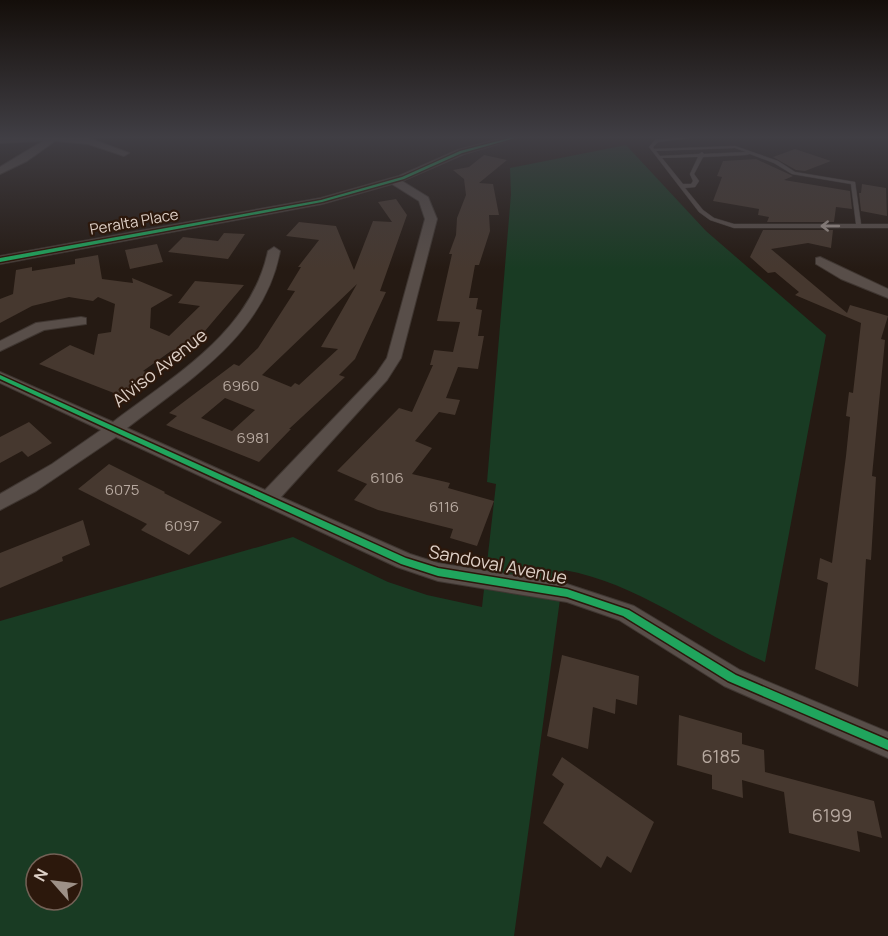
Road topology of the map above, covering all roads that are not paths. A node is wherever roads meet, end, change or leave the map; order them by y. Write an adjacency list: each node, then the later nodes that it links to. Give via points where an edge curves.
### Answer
1 (392, 182): 10 (street, Peralta Place, via 322,201)
2 (395, 182): 17 (street, via 424,199 431,219 394,358 382,377)
3 (679, 182): 6 (lane)
4 (696, 182): 6 (lane, via 693,186)
5 (844, 182): 7 (lane, via 852,183)
6 (682, 186): 7 (lane, one-way to 6, via 734,226 711,219)
7 (859, 226): 8 (lane)
8 (888, 226)
9 (274, 251): 16 (street, Alviso Avenue, via 271,271 238,330)
10 (0, 260)
11 (820, 261): 12 (street)
12 (888, 294)
13 (81, 321): 14 (street, via 41,326)
14 (0, 347)
15 (0, 377): 16 (street, Sandoval Avenue)
16 (114, 429): 17 (street, Sandoval Avenue); 18 (street, Alviso Avenue, via 53,474)
17 (268, 500): 19 (street, Sandoval Avenue, via 429,569 567,593 626,613 732,678)
18 (0, 503)
19 (888, 745)

